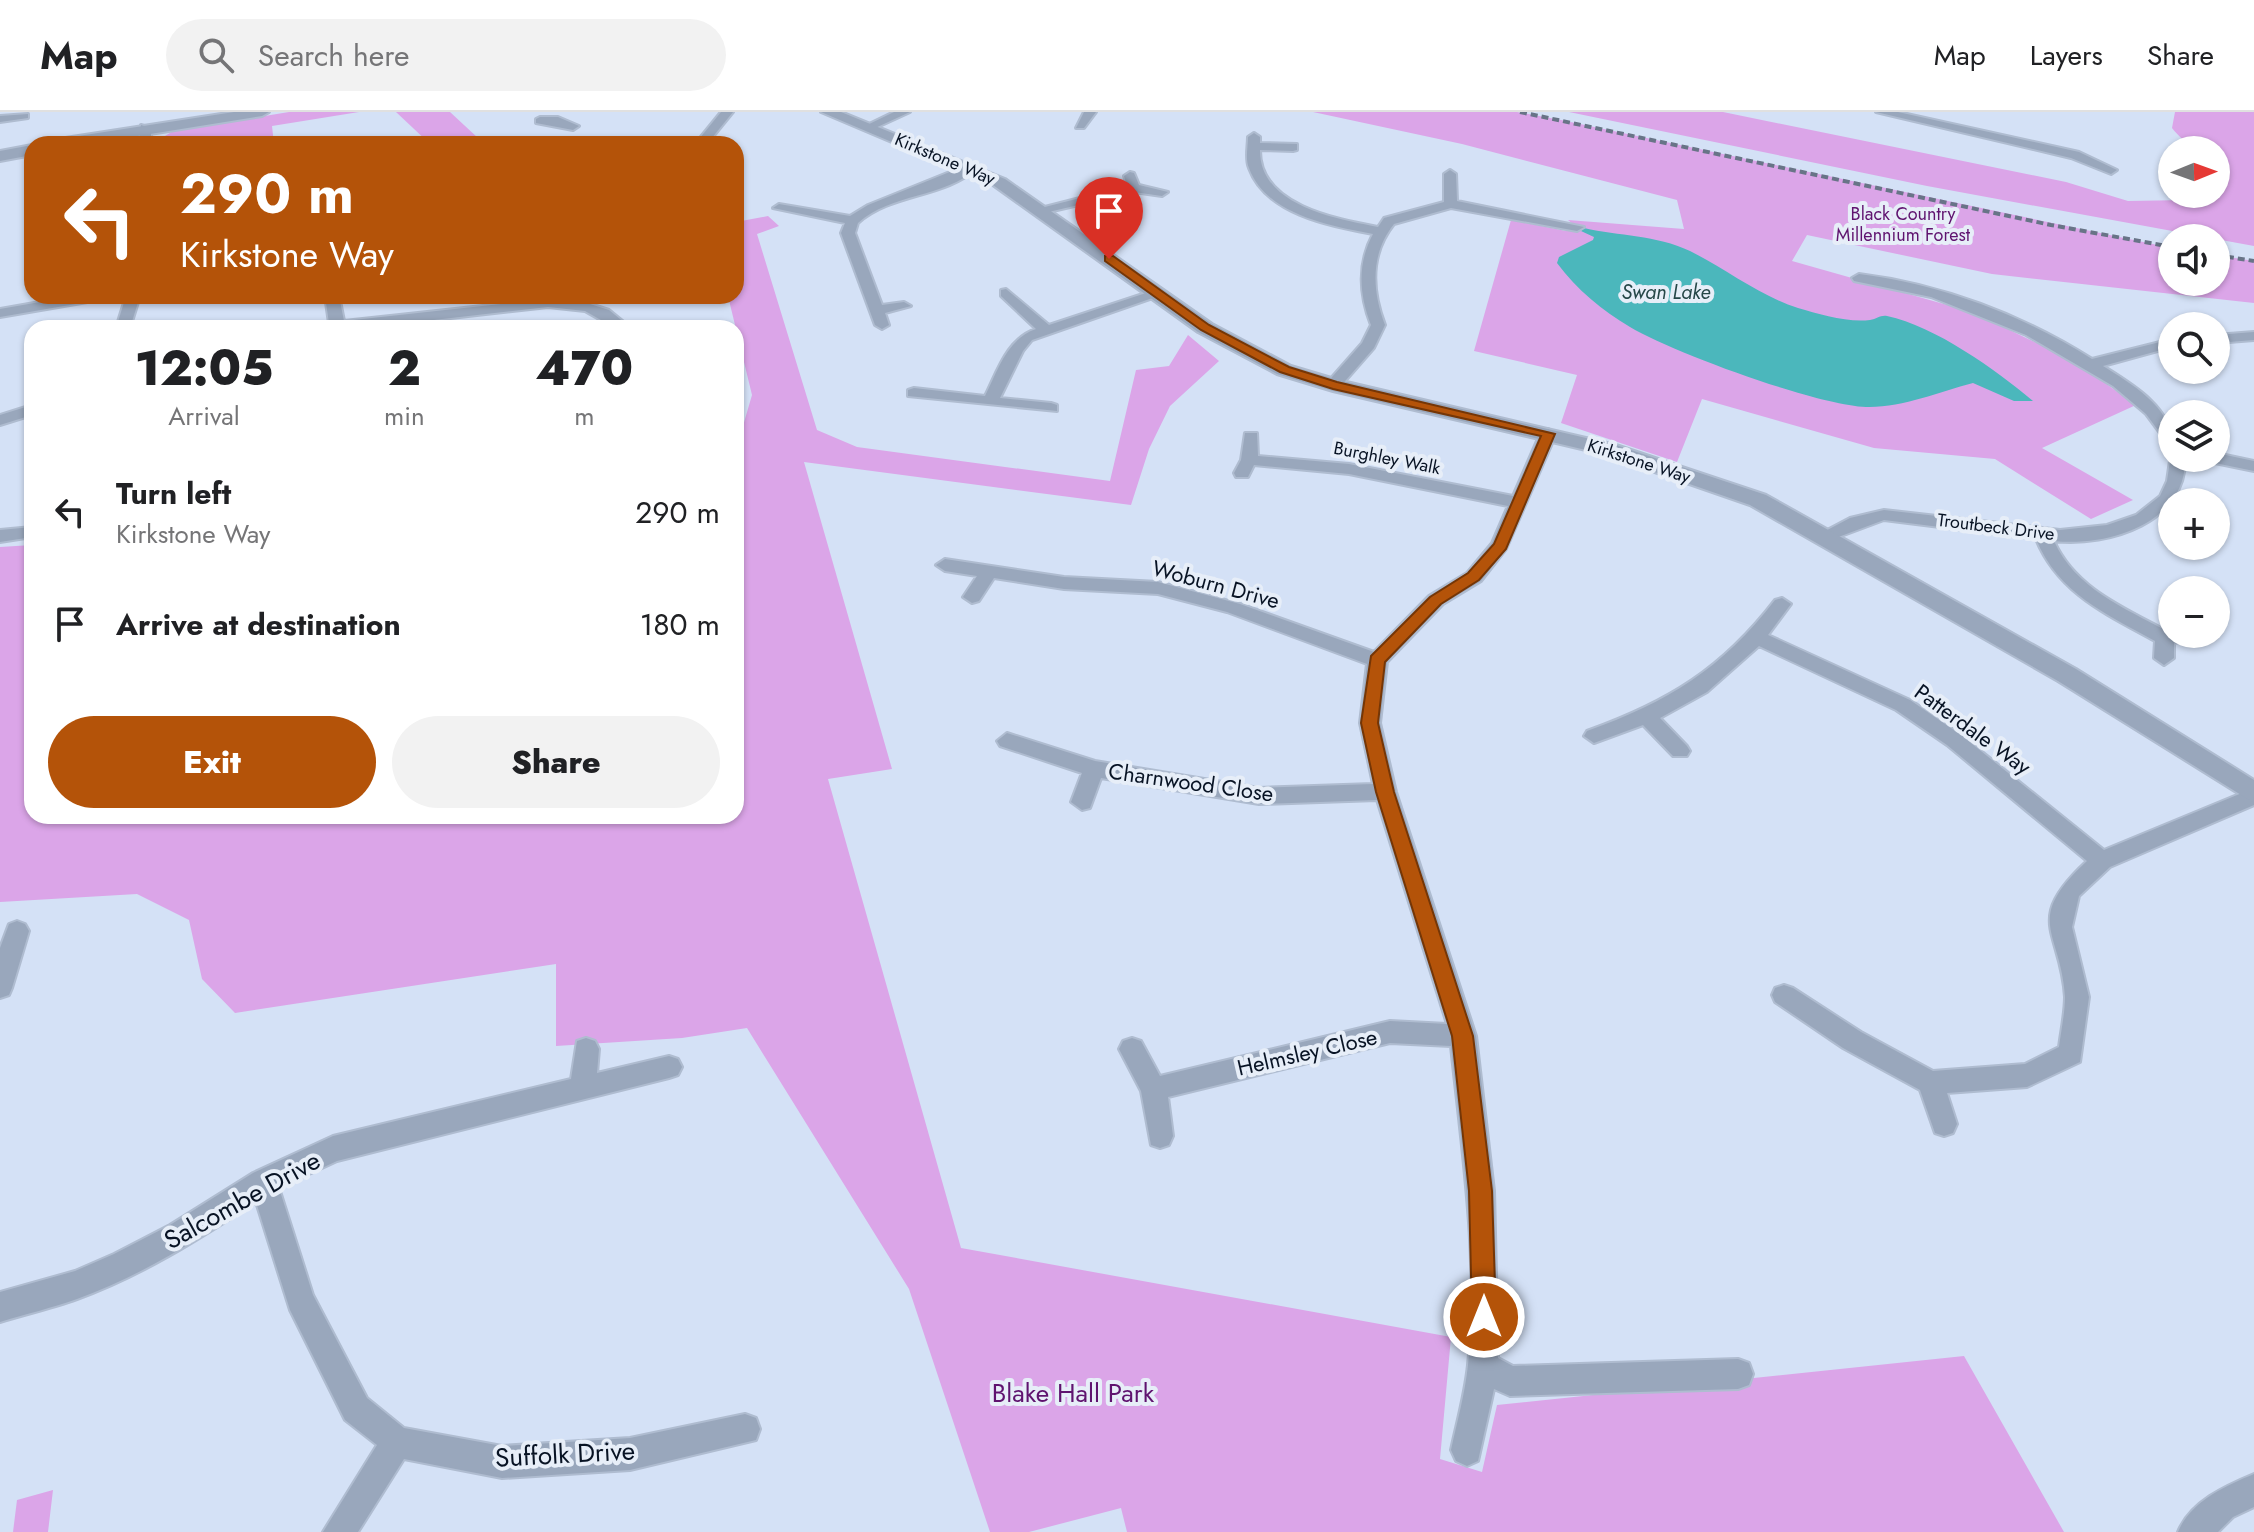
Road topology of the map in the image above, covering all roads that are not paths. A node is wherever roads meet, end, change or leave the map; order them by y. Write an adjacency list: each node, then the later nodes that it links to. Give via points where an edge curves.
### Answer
1 (262, 112): 16 (street)
2 (727, 112): 17 (street)
3 (828, 112): 15 (street, Kirkstone Way)
4 (904, 112): 15 (street)
5 (1090, 112): 14 (street)
6 (1882, 112): 12 (street)
7 (1959, 112): 12 (street)
8 (24, 116): 10 (street)
9 (562, 116): 11 (street); 13 (street)
10 (0, 119)
11 (540, 121)
12 (1938, 123): 23 (street, via 2075,155)
13 (573, 126)
14 (1080, 126)
15 (869, 127): 22 (street, Kirkstone Way)
16 (145, 136)
17 (708, 136)
18 (1293, 147): 32 (street, via 1254,142 1256,171 1278,196 1319,216)
19 (24, 152): 20 (street)
20 (0, 156)
21 (2124, 163): 23 (street)
22 (971, 168): 29 (street, Kirkstone Way); 30 (street)
23 (2111, 170): 25 (street)
24 (1450, 174): 27 (street)
25 (2092, 178)
26 (1162, 192): 29 (street, via 1132,182)
27 (1451, 204): 31 (street, via 1546,214); 32 (street, via 1404,214)
28 (779, 208): 30 (street)
29 (1040, 210): 35 (street, Kirkstone Way)
30 (853, 220): 39 (street, via 848,233 881,317)
31 (1577, 227)
32 (1379, 231): 48 (street, via 1368,268 1369,305 1378,325 1369,345)
33 (1859, 278): 47 (street, via 1888,273 2023,326)
34 (1006, 293): 43 (street)
35 (1157, 294): 43 (street); 48 (street, Kirkstone Way, via 1247,351 1284,370)
36 (52, 304): 40 (street)
37 (511, 304): 41 (street)
38 (573, 304): 42 (street)
39 (904, 306)
40 (0, 313)
41 (385, 320)
42 (613, 320)
43 (1045, 329): 50 (street, via 1016,349)
44 (2254, 336): 45 (street)
45 (2230, 338)
46 (2158, 346): 47 (street)
47 (2090, 365): 53 (street, via 2150,406)
48 (1333, 385): 55 (street, Kirkstone Way)
49 (914, 393): 50 (street)
50 (991, 399): 51 (street)
51 (1051, 408)
52 (24, 412): 54 (street)
53 (2158, 418)
54 (0, 420)
55 (1548, 434): 60 (street); 64 (street, Kirkstone Way, via 1758,500)
56 (1251, 436): 60 (street, Burghley Walk, via 1245,467 1349,469)
57 (2230, 461): 58 (street)
58 (2254, 466)
59 (2176, 472): 62 (street, Troutbeck Drive, via 2175,484 2160,505 2126,527 2086,536)
60 (1516, 502): 71 (street, via 1500,545 1474,577 1436,600)
61 (24, 533): 63 (street)
62 (2043, 535): 64 (street, Troutbeck Drive, via 1884,515); 70 (street, via 2050,558 2065,579)
63 (0, 536)
64 (1825, 536): 78 (street, Kirkstone Way, via 2067,675)
65 (945, 565): 66 (street, Woburn Drive)
66 (989, 572): 67 (street); 71 (street, Woburn Drive, via 1158,588 1233,608)
67 (972, 597)
68 (1782, 604): 69 (street)
69 (1758, 638): 72 (street, via 1686,699); 80 (street, Patterdale Way, via 1903,705)
70 (2158, 644)
71 (1377, 660): 77 (street, via 1370,723)
72 (1648, 718): 73 (street); 75 (street)
73 (1594, 736)
74 (1007, 741): 76 (street, Charnwood Close)
75 (1680, 751)
76 (1094, 769): 77 (street, Charnwood Close, via 1259,796); 79 (street, Charnwood Close)
77 (1385, 792): 84 (street)
78 (2254, 795): 80 (street)
79 (1082, 802)
80 (2102, 861): 88 (street, via 2069,892 2060,927 2077,997 2071,1054 2027,1075)
81 (17, 931): 82 (street)
82 (0, 984)
83 (1784, 995): 88 (street)
84 (1463, 1036): 90 (street, Helmsley Close, via 1390,1032); 95 (street, via 1480,1191)
85 (586, 1049): 89 (street)
86 (1132, 1049): 90 (street)
87 (669, 1067): 89 (street, Salcombe Drive)
88 (1931, 1083): 91 (street)
89 (583, 1086): 93 (street, Salcombe Drive, via 333,1149)
90 (1154, 1089): 92 (street)
91 (1944, 1124)
92 (1160, 1136)
93 (263, 1182): 94 (street, Salcombe Drive, via 124,1264 76,1285); 98 (street, Suffolk Drive, via 300,1300 356,1409)
94 (0, 1307)
95 (1483, 1366): 96 (street, via 1510,1381); 99 (street)
96 (1738, 1374)
97 (745, 1429): 98 (street, Suffolk Drive, via 630,1454 502,1462)
98 (397, 1442): 101 (street)
99 (1467, 1450)
100 (2254, 1490): 102 (street, via 2222,1506)
101 (339, 1532)
102 (2194, 1532)

